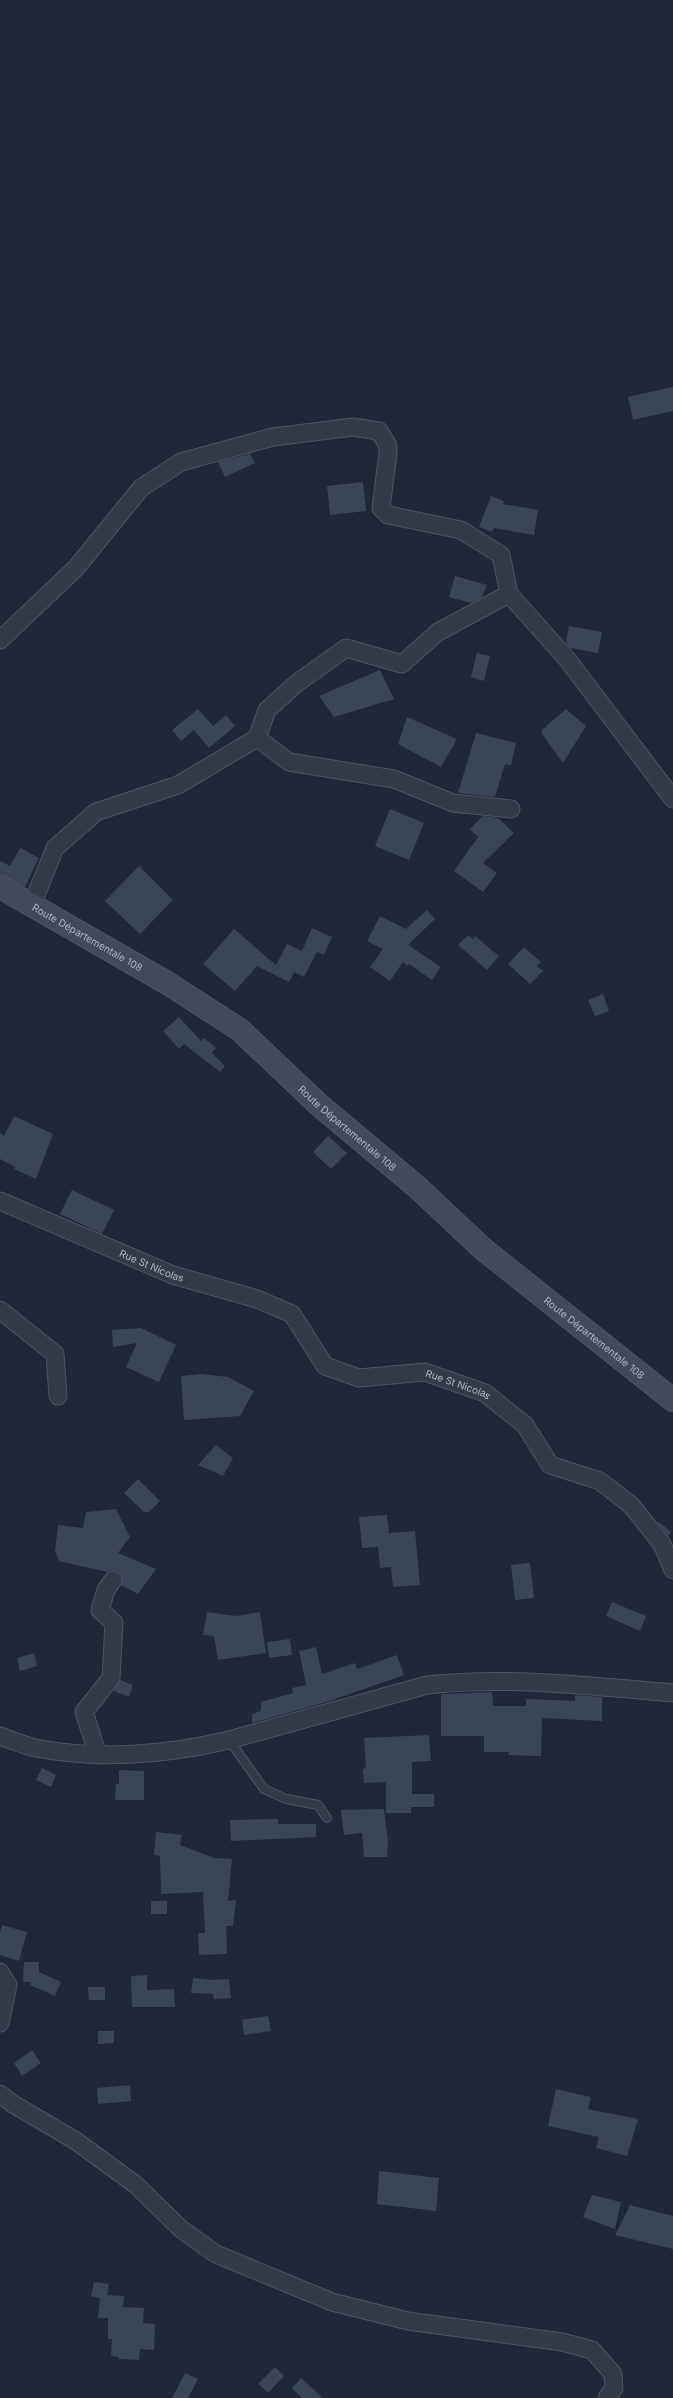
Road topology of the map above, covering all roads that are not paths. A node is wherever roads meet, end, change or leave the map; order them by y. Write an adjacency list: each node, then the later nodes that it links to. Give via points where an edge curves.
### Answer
1 (509, 594): 2 (street, via 501,555 461,530 388,515 381,508 388,446 379,431 353,427 273,437 181,462 141,488 76,568); 3 (street, via 438,632 402,664 346,648 297,683 267,710); 4 (street, via 567,659)
2 (0, 640)
3 (257, 738): 5 (street, via 289,762 394,779 453,803); 7 (street, via 178,785 96,812 55,848)
4 (673, 799)
5 (511, 808)
6 (0, 888): 7 (main road, Route Départementale 108)
7 (32, 905): 11 (main road, Route Départementale 108, via 169,984 240,1030 318,1104 417,1187 483,1249)
8 (0, 1201): 12 (street, Rue St Nicolas, via 173,1275 257,1299 292,1314 324,1366 359,1378 425,1372 484,1392 525,1425 550,1465 600,1481 631,1505 662,1544)
9 (0, 1310): 10 (street, via 55,1354)
10 (58, 1396)
11 (673, 1400)
12 (673, 1570)
13 (113, 1580): 17 (street, via 106,1590 100,1610 114,1624 111,1678 84,1712)
14 (673, 1693): 16 (street, via 539,1681 426,1685)
15 (0, 1736): 17 (street, via 34,1748)
16 (229, 1740): 17 (street, via 207,1746 157,1752); 18 (lane, via 264,1790 286,1799 318,1805)
17 (98, 1755)
18 (327, 1818)
19 (0, 1972): 20 (street, via 8,1985)
20 (0, 2023)
21 (0, 2094): 22 (street, via 76,2141 136,2185 181,2229 216,2254 332,2302 408,2321 562,2342 592,2350 613,2374 614,2388)
22 (607, 2398)

